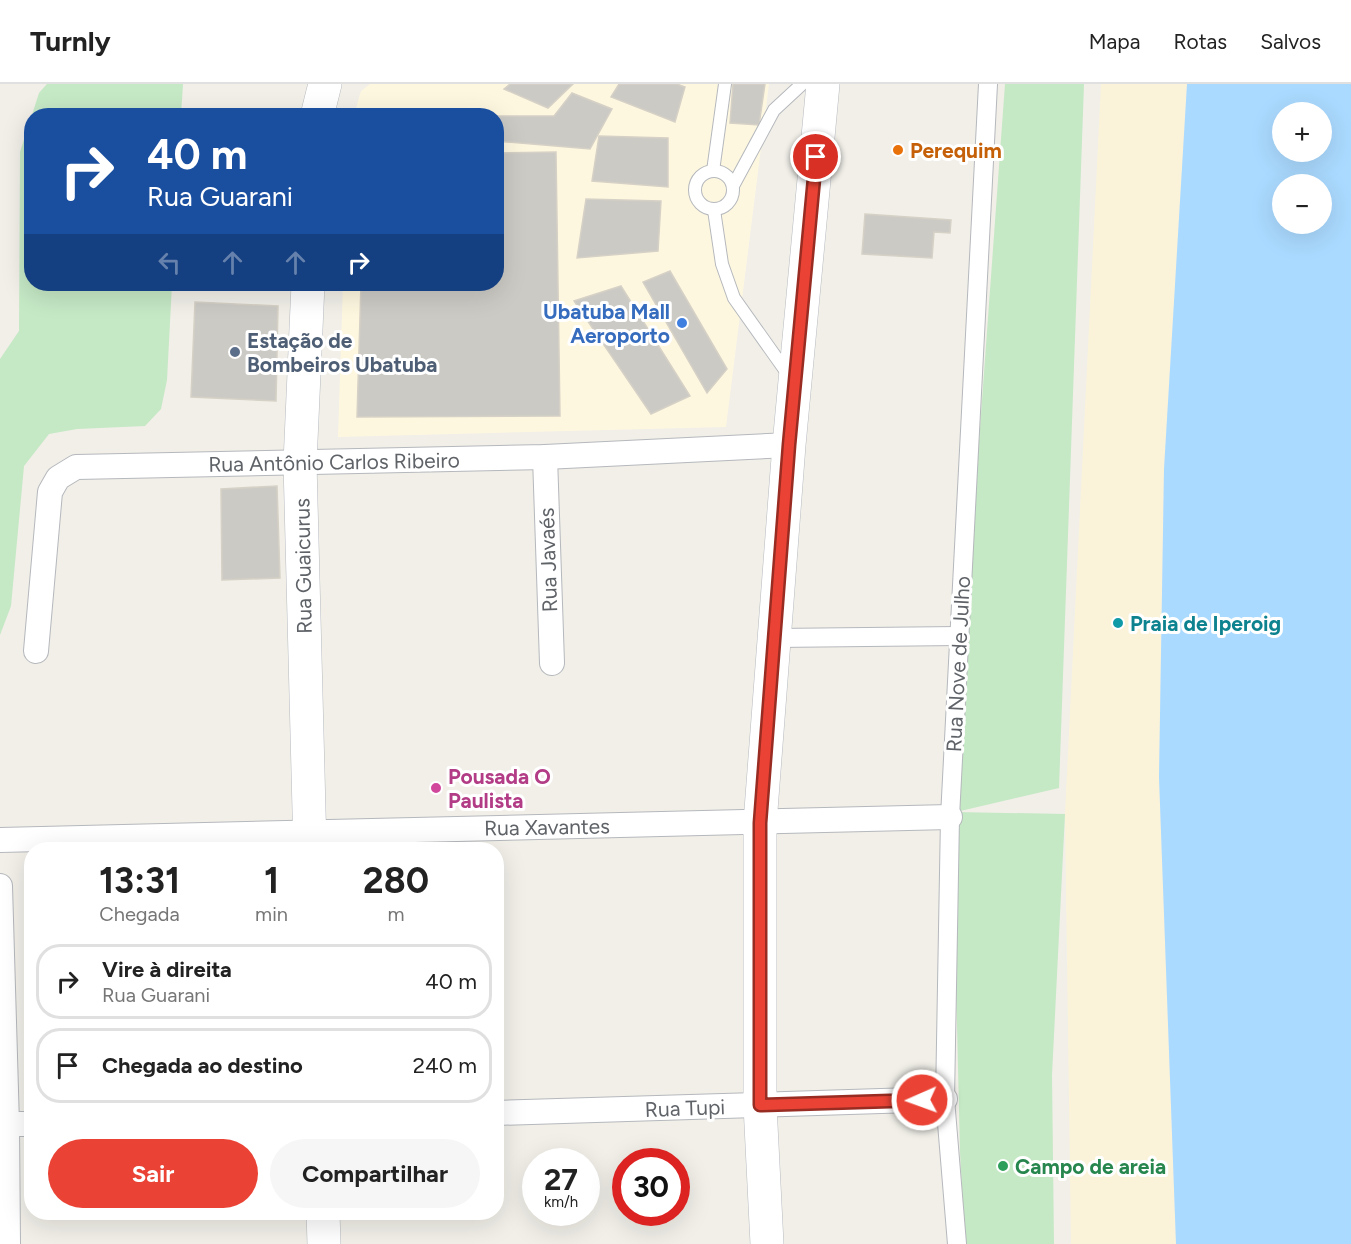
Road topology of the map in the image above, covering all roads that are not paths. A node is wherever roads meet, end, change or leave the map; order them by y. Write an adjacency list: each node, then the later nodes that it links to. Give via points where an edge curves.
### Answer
1 (325, 84): 6 (main road)
2 (725, 84): 7 (lane)
3 (802, 84): 8 (lane, via 774,110)
4 (823, 84): 11 (main road)
5 (988, 84): 15 (street, Rua Nove de Julho)
6 (319, 108)
7 (713, 171): 8 (lane, via 729,178); 9 (lane, via 705,173 694,186 698,203)
8 (733, 186): 9 (lane, via 729,202)
9 (714, 210): 11 (lane, via 722,264 734,298)
10 (308, 291): 14 (main road, Rua Guaicurus)
11 (795, 385): 12 (main road)
12 (789, 445): 13 (street, Rua Antônio Carlos Ribeiro); 16 (main road)
13 (544, 457): 14 (street, Rua Antônio Carlos Ribeiro); 18 (street, Rua Javaés)
14 (300, 463): 17 (street, Rua Antônio Carlos Ribeiro, via 76,467 58,478 50,492); 22 (main road, Rua Guaicurus)
15 (959, 636): 16 (street); 19 (street, Rua Nove de Julho)
16 (776, 638): 20 (main road)
17 (36, 651)
18 (552, 663)
19 (950, 817): 20 (street, Rua Xavantes); 24 (street, Rua Nove de Julho)
20 (760, 823): 22 (street, Rua Xavantes); 25 (main road)
21 (0, 840): 22 (street, Rua Xavantes)
22 (310, 840)
23 (0, 886): 27 (street)
24 (945, 1099): 25 (street, Rua Tupi); 33 (street, Rua Nove de Julho)
25 (760, 1105): 26 (street, Rua Tupi); 32 (main road)
26 (504, 1113)
27 (8, 1124): 28 (street); 30 (street)
28 (24, 1124)
29 (323, 1220): 31 (main road)
30 (8, 1244)
31 (324, 1244)
32 (767, 1244)
33 (957, 1244)

